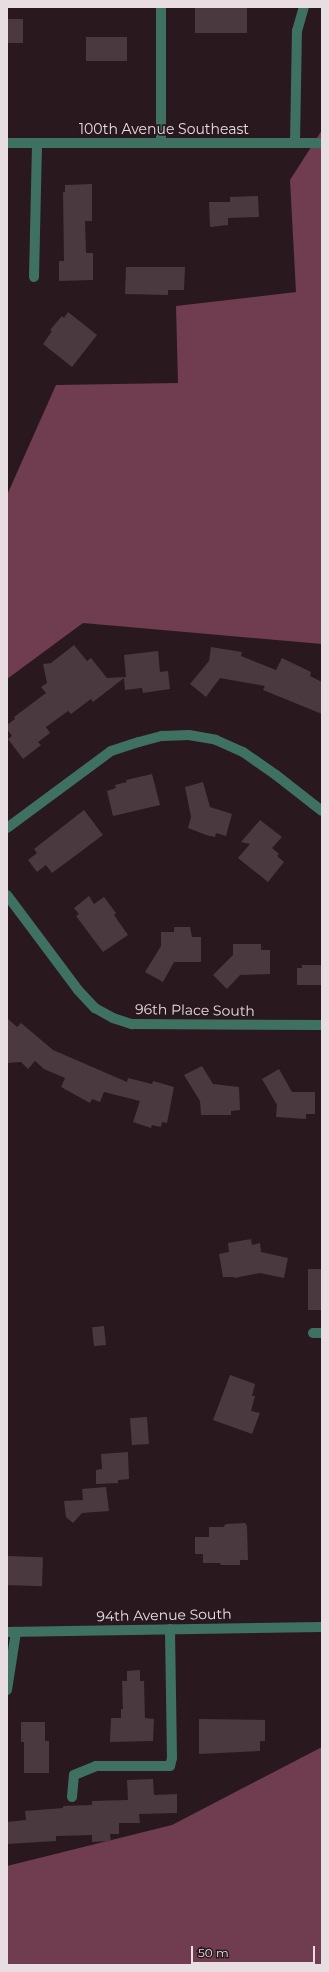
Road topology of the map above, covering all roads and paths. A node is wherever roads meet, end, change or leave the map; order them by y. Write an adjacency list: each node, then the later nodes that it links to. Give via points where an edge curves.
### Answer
1 (161, 7): 6 (street)
2 (304, 7): 3 (street, via 297,31)
3 (295, 142): 6 (street, 100th Avenue Southeast); 7 (street, 100th Avenue Southeast)
4 (7, 143): 5 (street, 100th Avenue Southeast)
5 (37, 143): 6 (street, 100th Avenue Southeast); 8 (street)
6 (161, 143)
7 (322, 143)
8 (34, 277)
9 (322, 811): 10 (street, via 243,752 216,740 162,736 112,751)
10 (7, 828)
11 (7, 896): 12 (street, 96th Place South, via 78,990 95,1008 113,1018 132,1024)
12 (322, 1025)
13 (322, 1627): 14 (street, 94th Avenue South)
14 (170, 1629): 15 (street, 94th Avenue South); 17 (street, via 170,1766 96,1766 74,1775)
15 (11, 1632): 16 (street)
16 (7, 1690)
17 (72, 1797)

